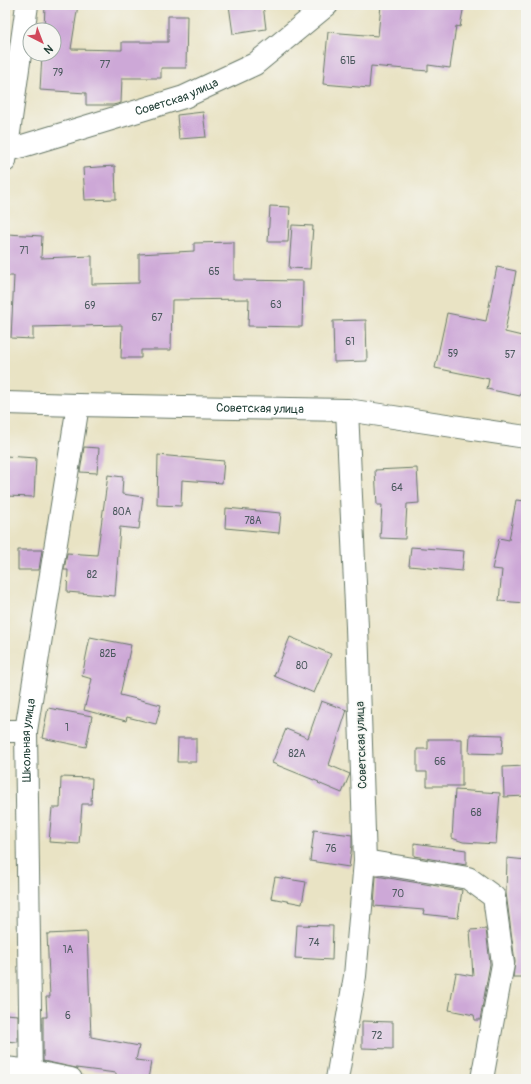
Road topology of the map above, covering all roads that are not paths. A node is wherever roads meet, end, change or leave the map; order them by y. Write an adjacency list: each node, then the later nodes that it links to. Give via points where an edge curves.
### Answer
1 (27, 5): 3 (street)
2 (327, 5): 3 (street, Советская улица, via 255,64 184,97)
3 (6, 156)
4 (5, 403): 5 (street, Советская улица)
5 (78, 405): 6 (street, Советская улица); 8 (street, Школьная улица)
6 (347, 410): 7 (street, Советская улица); 9 (street, Советская улица)
7 (526, 437)
8 (15, 731): 11 (street, Школьная улица)
9 (365, 861): 13 (street, Советская улица, via 356,976); 14 (street, via 468,878 494,897 503,964)
10 (5, 1068): 11 (street)
11 (31, 1075): 12 (street)
12 (71, 1079)
13 (338, 1079)
14 (482, 1079)

